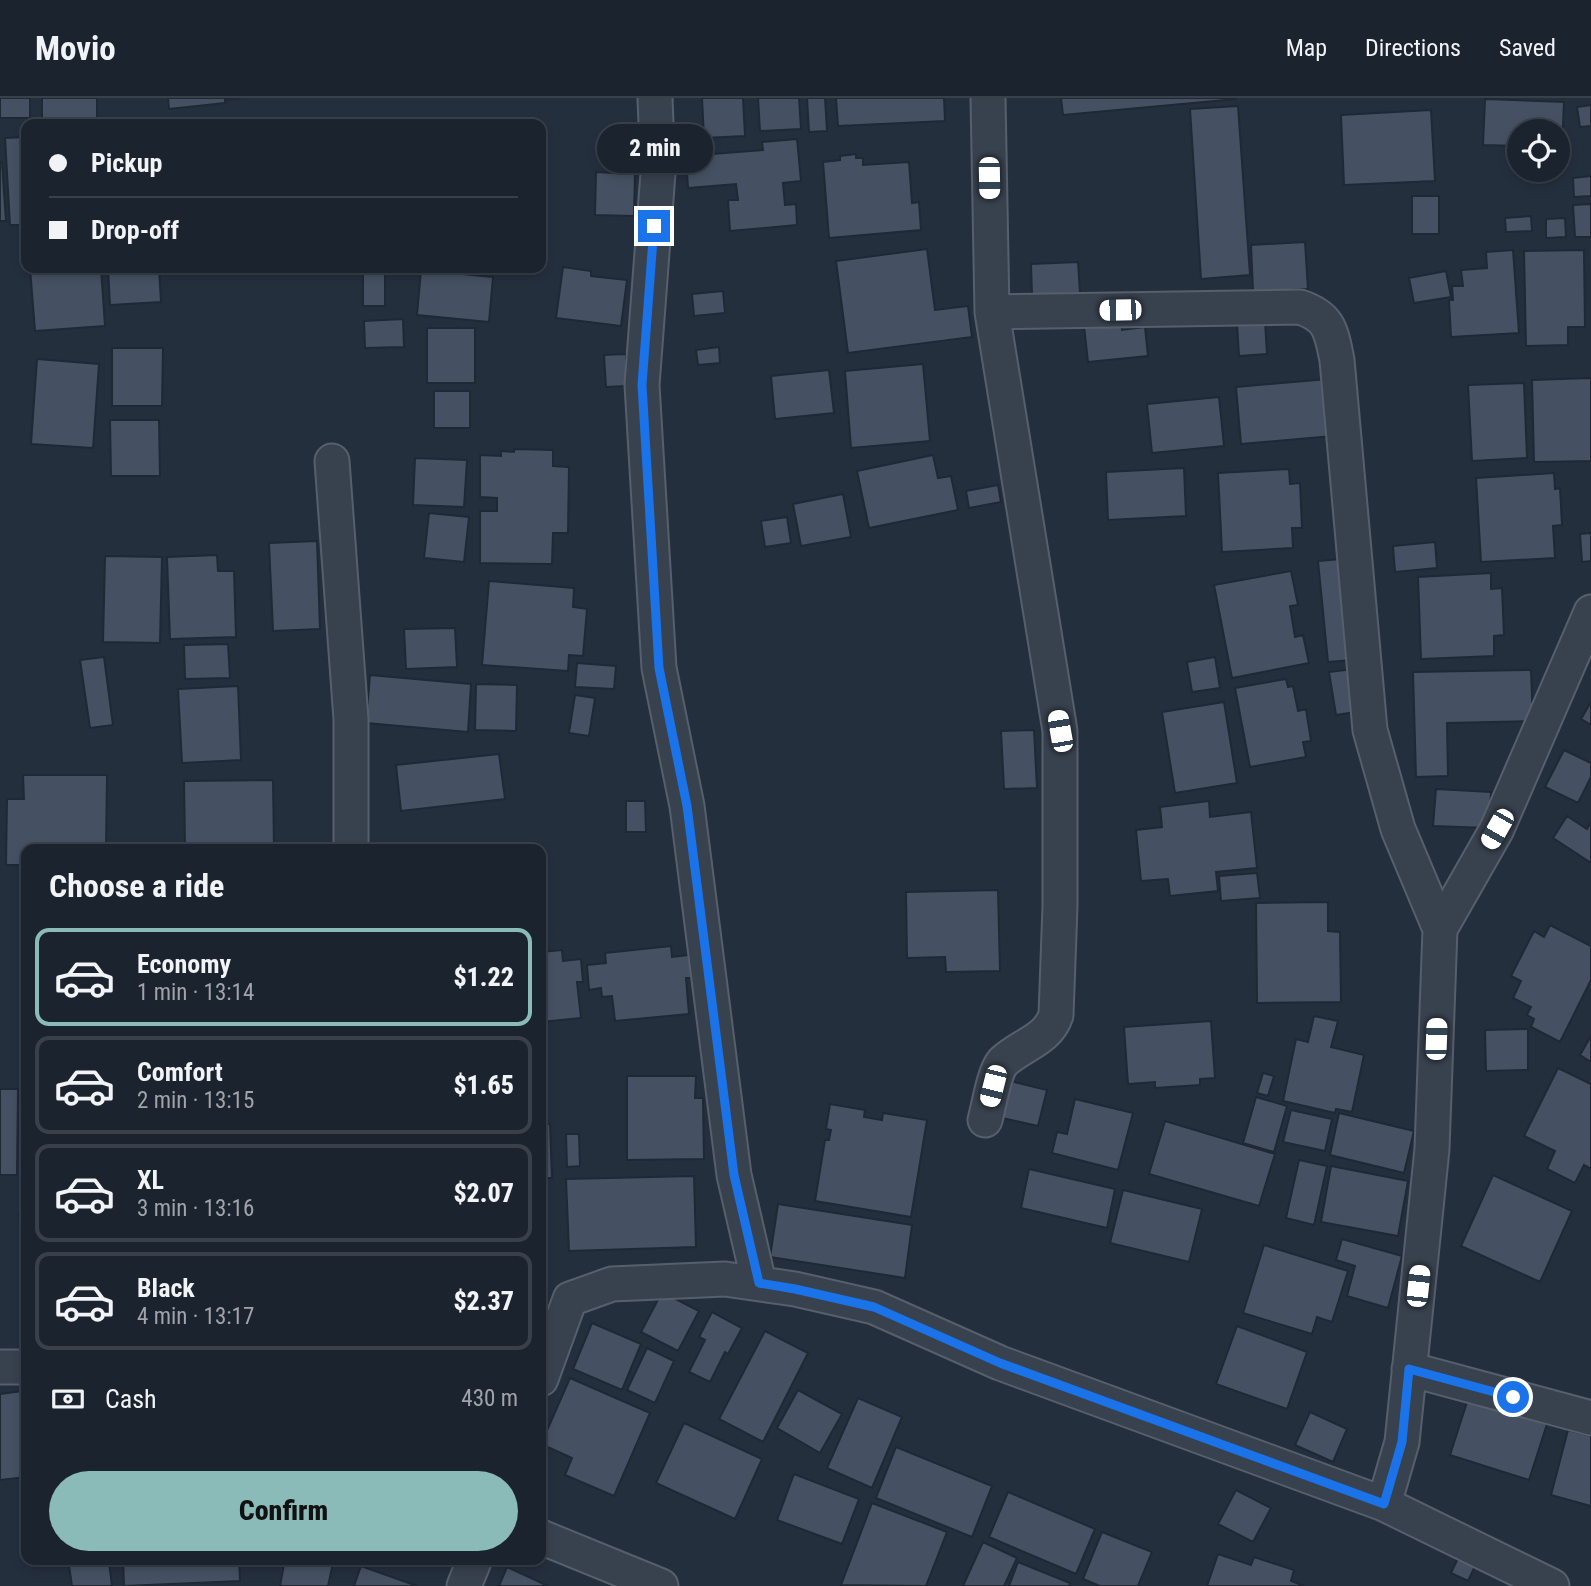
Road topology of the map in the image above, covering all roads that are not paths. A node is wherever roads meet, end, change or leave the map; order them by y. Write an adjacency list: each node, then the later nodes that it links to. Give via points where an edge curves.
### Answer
1 (655, 98): 9 (street, via 658,173 642,385 659,668 687,806 734,1175)
2 (988, 98): 3 (street)
3 (992, 312): 7 (street, via 1300,307 1316,313 1331,329 1370,730 1398,830); 8 (street, via 1060,731 1060,906 1056,1015 1047,1032 1001,1063)
4 (332, 461): 6 (street, via 351,719)
5 (1591, 612): 7 (street, via 1497,829)
6 (351, 844)
7 (1440, 929): 13 (street, via 1432,1149)
8 (985, 1120)
9 (759, 1283): 10 (street, via 726,1279 612,1284 570,1299); 15 (street, via 874,1307 1000,1363)
10 (546, 1365)
11 (0, 1367): 12 (street)
12 (21, 1367)
13 (1409, 1369): 14 (street); 15 (street, via 1402,1442)
14 (1591, 1418)
15 (1384, 1504): 20 (street)
16 (546, 1538): 19 (street)
17 (473, 1565): 18 (street)
18 (464, 1586)
19 (661, 1586)
20 (1552, 1586)

